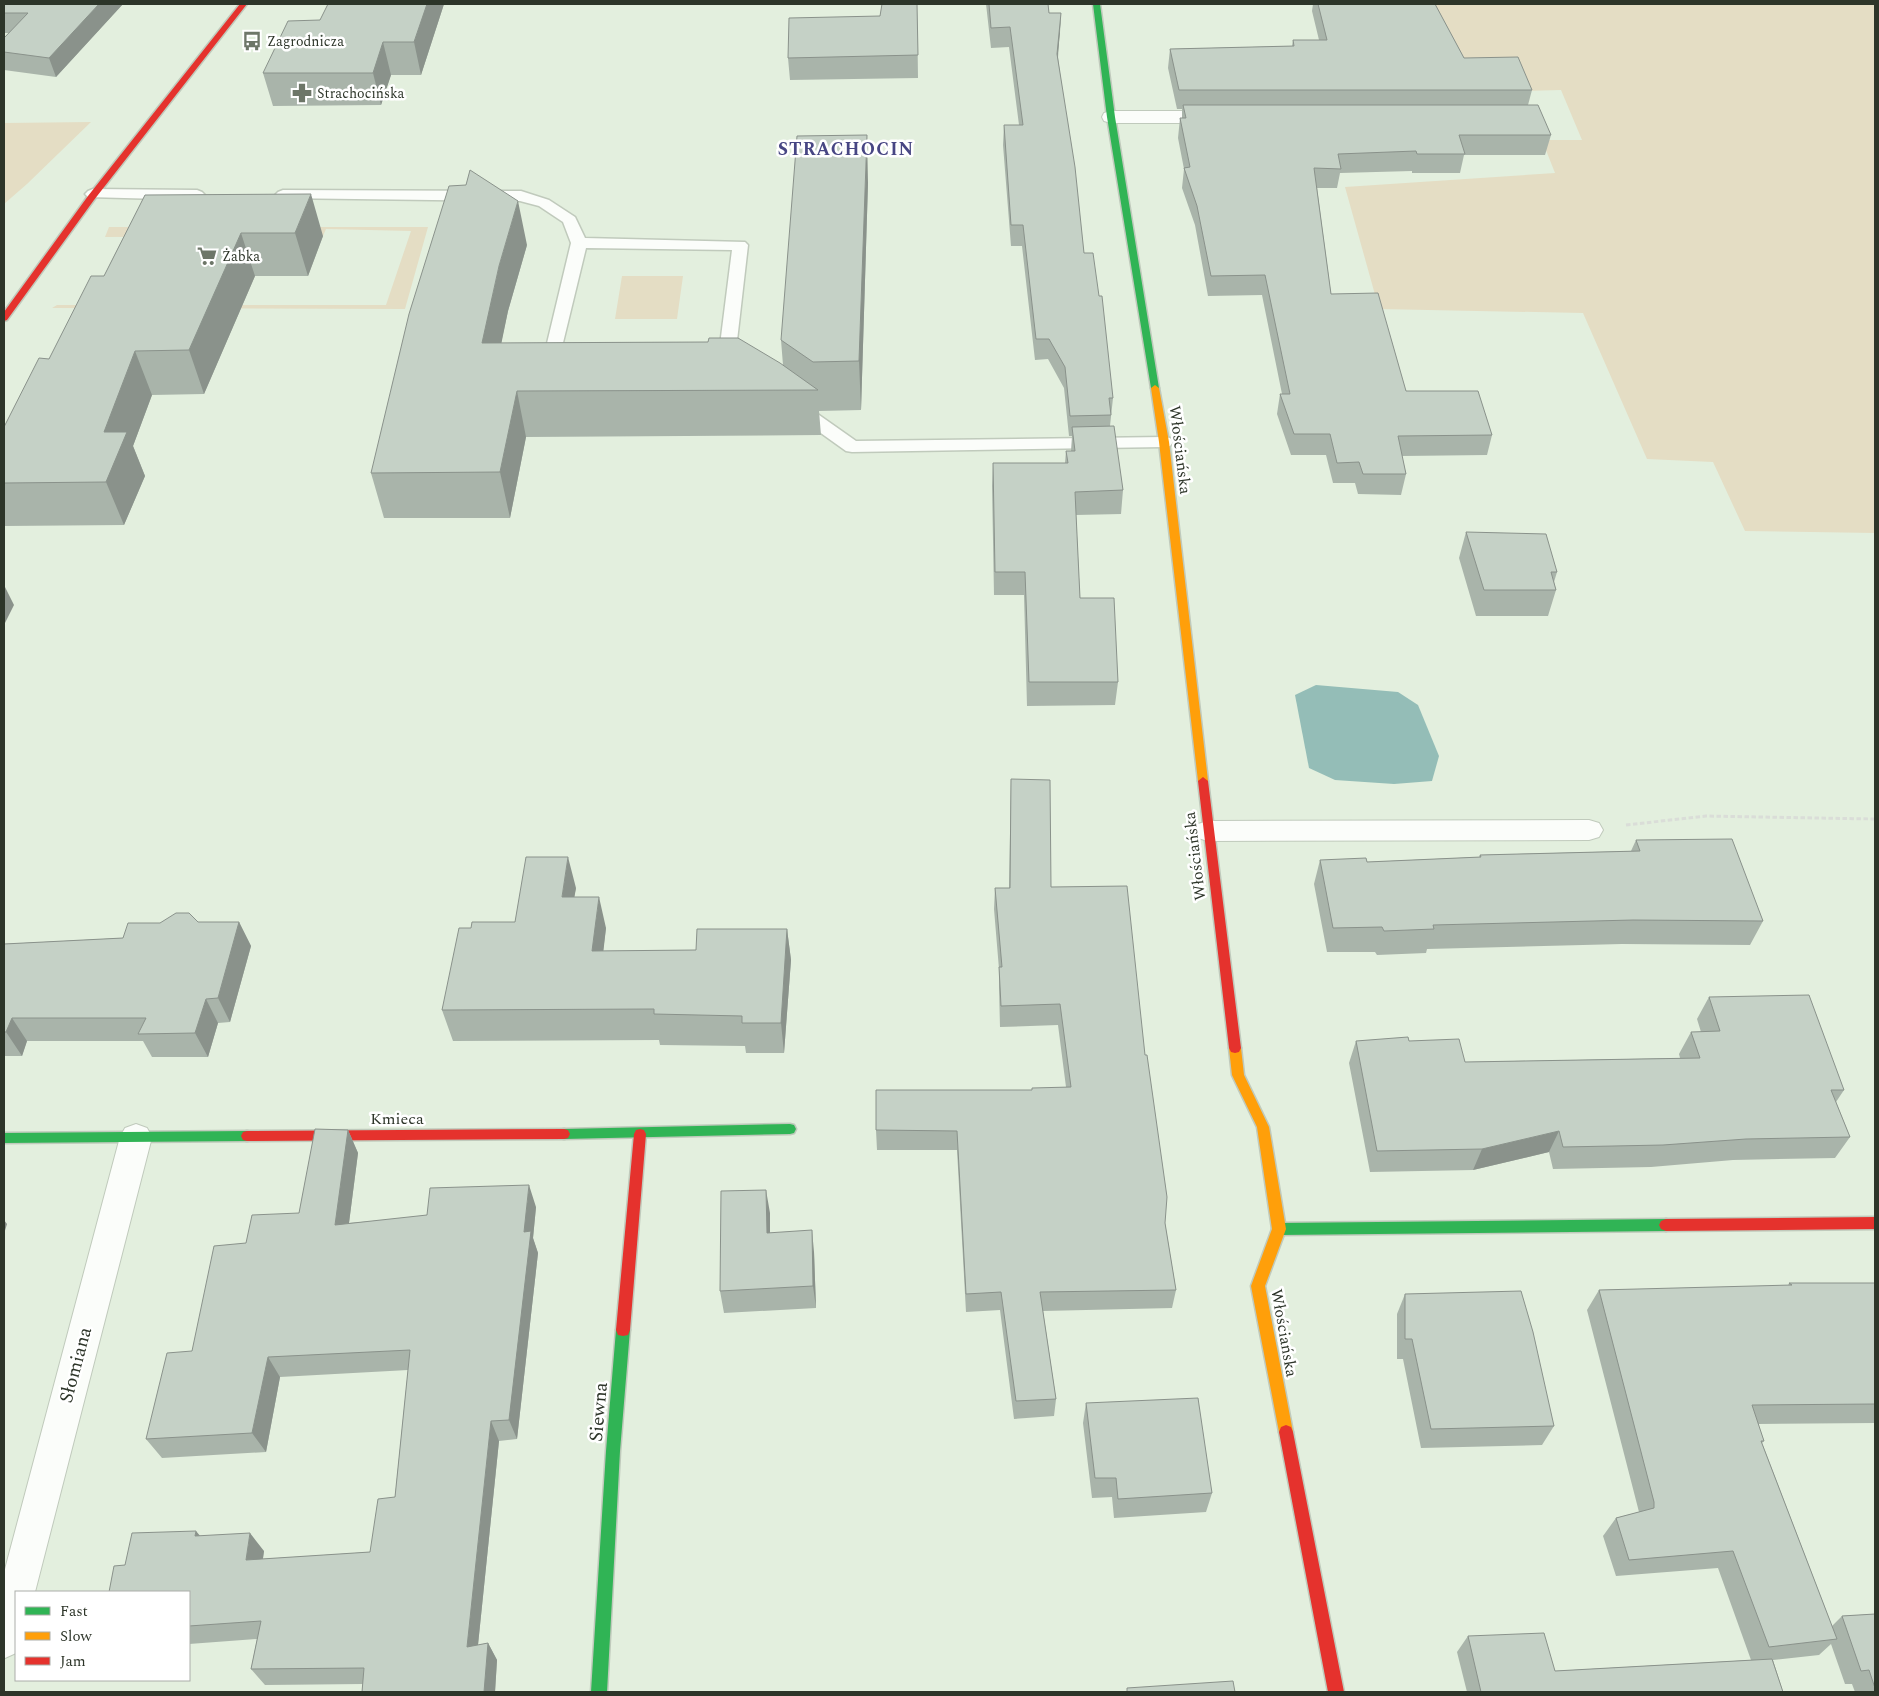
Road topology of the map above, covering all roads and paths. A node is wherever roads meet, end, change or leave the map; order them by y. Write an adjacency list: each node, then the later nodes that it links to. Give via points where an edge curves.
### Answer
1 (243, 4): 5 (street)
2 (1096, 4): 3 (street, Włościańska)
3 (1111, 117): 4 (street); 15 (street, Włościańska)
4 (1241, 117)
5 (93, 194): 6 (lane); 9 (street)
6 (208, 195)
7 (266, 195): 8 (lane, via 521,196 544,203 570,220)
8 (579, 243): 11 (lane, via 740,245); 12 (lane, via 551,360)
9 (4, 318)
10 (707, 358): 11 (lane)
11 (727, 358): 13 (lane)
12 (580, 360)
13 (742, 369)
14 (782, 397): 15 (lane, via 852,447)
15 (1164, 442): 18 (street, Włościańska)
16 (1875, 819): 17 (path, via 1706,816)
17 (1589, 830): 18 (street)
18 (1208, 831): 24 (street, Włościańska, via 1238,1074 1263,1127)
19 (790, 1129): 20 (street, Kmieca)
20 (640, 1134): 21 (street, Kmieca); 28 (street, Siewna, via 613,1451)
21 (136, 1137): 22 (street, Kmieca); 25 (street, Słomiana)
22 (4, 1138)
23 (1875, 1223): 24 (street)
24 (1279, 1229): 29 (street, Włościańska, via 1258,1286)
25 (17, 1591)
26 (15, 1600): 27 (street)
27 (5, 1639)
28 (600, 1692)
29 (1336, 1692)

